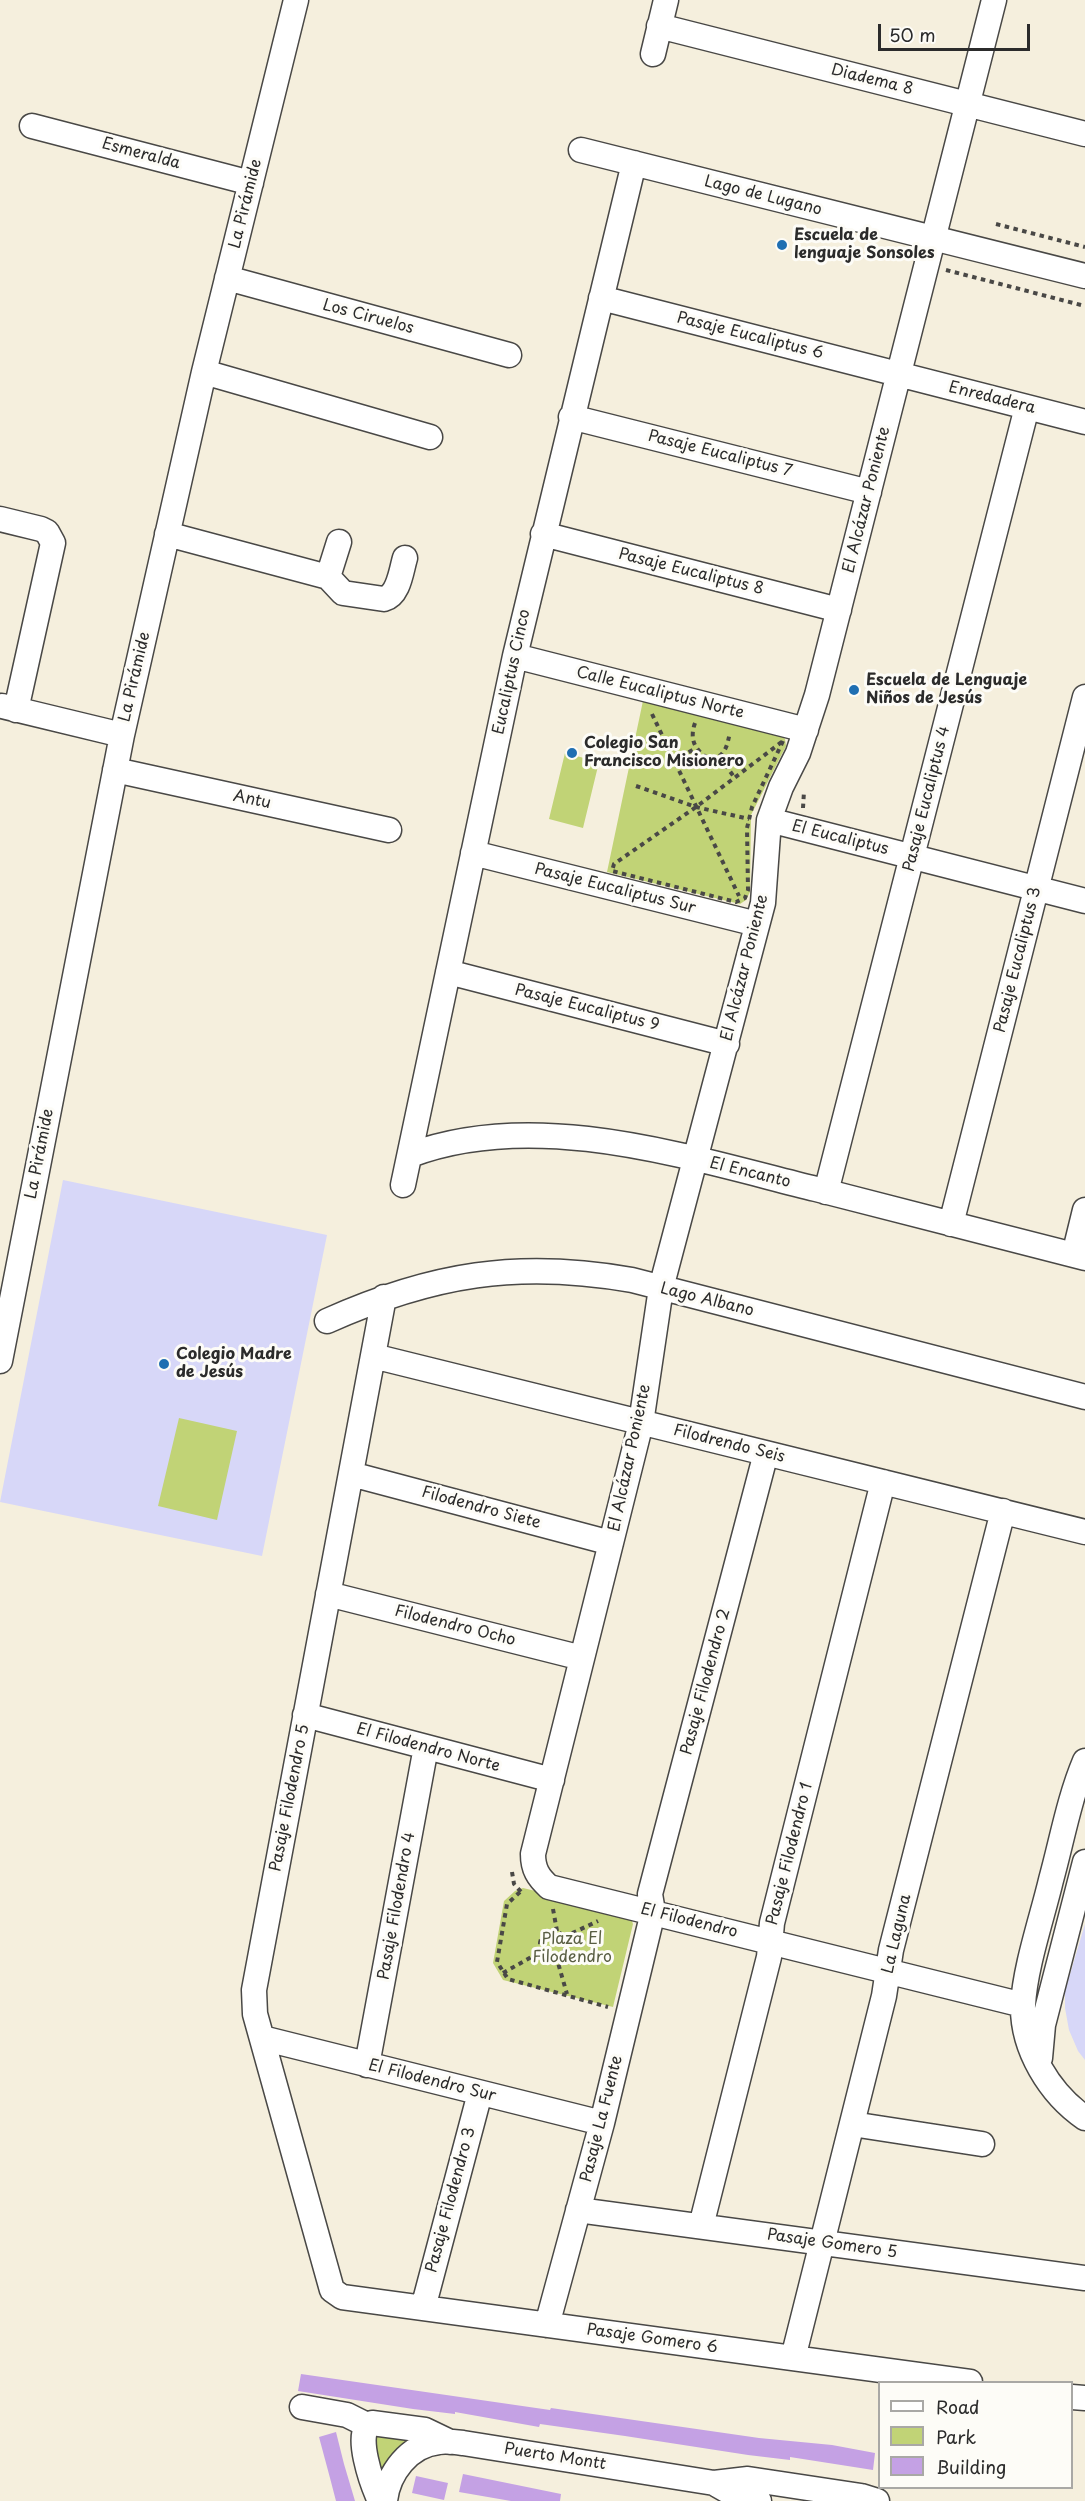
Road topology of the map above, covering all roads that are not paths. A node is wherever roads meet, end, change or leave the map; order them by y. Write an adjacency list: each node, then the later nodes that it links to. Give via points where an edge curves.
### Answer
1 (666, 0): 4 (street)
2 (994, 0): 6 (street, El Alcázar Poniente)
3 (291, 1): 11 (street, La Pirámide)
4 (660, 26): 5 (street); 6 (street, Diadema 8)
5 (652, 54)
6 (968, 104): 8 (street, Diadema 8); 12 (street, El Alcázar Poniente)
7 (32, 126): 11 (street, Esmeralda)
8 (1085, 134)
9 (581, 150): 10 (street, Lago de Lugano)
10 (634, 163): 12 (street, Lago de Lugano); 15 (street, Eucaliptus Cinco)
11 (251, 183): 14 (street, La Pirámide)
12 (933, 239): 13 (street, Lago de Lugano); 18 (street, El Alcázar Poniente)
13 (1085, 276)
14 (227, 278): 16 (street, Los Ciruelos); 17 (street, La Pirámide)
15 (601, 298): 18 (street, Pasaje Eucaliptus 6); 20 (street, Eucaliptus Cinco)
16 (509, 355)
17 (204, 372): 22 (street); 25 (street, La Pirámide)
18 (899, 374): 19 (street, Enredadera); 23 (street, El Alcázar Poniente)
19 (1027, 407): 21 (street, Enredadera); 40 (street, Pasaje Eucaliptus 4)
20 (571, 417): 23 (street, Pasaje Eucaliptus 7); 26 (street, Eucaliptus Cinco)
21 (1085, 422)
22 (430, 437)
23 (869, 492): 30 (street, El Alcázar Poniente)
24 (0, 519): 33 (street, via 41,529 51,536 53,543)
25 (167, 534): 29 (street); 35 (street, La Pirámide)
26 (543, 534): 30 (street, Pasaje Eucaliptus 8); 31 (street, Eucaliptus Cinco)
27 (339, 542): 29 (street)
28 (405, 558): 29 (street, via 394,592 384,599 343,592)
29 (328, 577)
30 (839, 610): 34 (street, El Alcázar Poniente)
31 (515, 656): 34 (street, Calle Eucaliptus Norte); 39 (street, Eucaliptus Cinco)
32 (1085, 697): 41 (street, Pasaje Eucaliptus 3)
33 (8, 708): 35 (street)
34 (806, 730): 37 (street, El Alcázar Poniente)
35 (122, 735): 36 (street, La Pirámide)
36 (115, 770): 38 (street, Antu); 57 (street, La Pirámide)
37 (760, 820): 40 (street, El Eucaliptus); 43 (street, El Alcázar Poniente, via 763,903)
38 (389, 830)
39 (473, 853): 43 (street, Pasaje Eucaliptus Sur); 44 (street, Eucaliptus Cinco)
40 (912, 857): 41 (street, El Eucaliptus); 49 (street, Pasaje Eucaliptus 4)
41 (1036, 889): 42 (street, El Eucaliptus); 51 (street, Pasaje Eucaliptus 3)
42 (1085, 901)
43 (757, 924): 45 (street, El Alcázar Poniente)
44 (448, 972): 45 (street, Pasaje Eucaliptus 9); 46 (street, Eucaliptus Cinco)
45 (727, 1044): 47 (street, El Alcázar Poniente)
46 (410, 1155): 47 (street, El Encanto, via 480,1139 524,1136 610,1143); 48 (street, Eucaliptus Cinco)
47 (696, 1159): 49 (street, El Encanto); 53 (street, El Alcázar Poniente)
48 (403, 1185)
49 (826, 1192): 51 (street, El Encanto)
50 (1085, 1210): 52 (street)
51 (951, 1224): 52 (street, El Encanto)
52 (1079, 1256)
53 (661, 1288): 54 (street, Lago Albano, via 598,1274 531,1270 468,1275); 58 (street, Lago Albano); 59 (street, El Alcázar Poniente)
54 (384, 1297): 55 (street, Lago Albano); 56 (street, Pasaje Filodendro 5)
55 (327, 1321)
56 (373, 1356): 59 (street, Filodrendo Seis); 61 (street, Pasaje Filodendro 5)
57 (0, 1360)
58 (1085, 1397)
59 (641, 1423): 60 (street, Filodrendo Seis); 65 (street, El Alcázar Poniente)
60 (766, 1453): 62 (street, Filodrendo Seis); 74 (street, Pasaje Filodendro 2, via 650,1894)
61 (351, 1474): 65 (street, Filodendro Siete); 66 (street, Pasaje Filodendro 5)
62 (883, 1482): 63 (street, Filodrendo Seis); 75 (street, Pasaje Filodendro 1, via 772,1923)
63 (1003, 1512): 64 (street, Filodrendo Seis); 76 (street, La Laguna)
64 (1085, 1532)
65 (611, 1543): 67 (street, El Alcázar Poniente)
66 (328, 1594): 67 (street, Filodendro Ocho); 68 (street, Pasaje Filodendro 5)
67 (582, 1658): 71 (street, El Alcázar Poniente)
68 (305, 1715): 69 (street, El Filodendro Norte); 78 (street, Pasaje Filodendro 5, via 254,1990)
69 (426, 1747): 71 (street, El Filodendro Norte); 79 (street, Pasaje Filodendro 4)
70 (1085, 1761): 77 (street, via 1046,1901)
71 (552, 1780): 73 (street, El Alcázar Poniente, via 533,1854)
72 (1085, 1862): 80 (street, via 1043,2025)
73 (536, 1872): 74 (street, El Filodendro, via 549,1887)
74 (653, 1912): 75 (street, El Filodendro); 83 (street, Pasaje La Fuente)
75 (771, 1940): 76 (street, El Filodendro); 87 (street, Pasaje Filodendro 1)
76 (888, 1970): 77 (street, El Filodendro); 84 (street, La Laguna)
77 (1023, 2005): 80 (street, via 1028,2035)
78 (262, 2038): 79 (street, El Filodendro Sur); 90 (street, Pasaje Filodendro 5)
79 (367, 2065): 81 (street, El Filodendro Sur)
80 (1041, 2069): 82 (street, via 1062,2099)
81 (480, 2093): 83 (street, El Filodendro Sur); 91 (street, Pasaje Filodendro 3)
82 (1085, 2118)
83 (602, 2123): 86 (street, Pasaje La Fuente)
84 (852, 2124): 85 (street); 88 (street, La Laguna)
85 (982, 2144)
86 (578, 2210): 87 (street, Pasaje Gomero 5); 92 (street, Pasaje La Fuente)
87 (701, 2226): 88 (street, Pasaje Gomero 5)
88 (822, 2242): 89 (street, Pasaje Gomero 5); 93 (street, La Laguna)
89 (1085, 2278)
90 (335, 2293): 91 (street, Pasaje Gomero 6)
91 (423, 2308): 92 (street, Pasaje Gomero 6)
92 (547, 2325): 93 (street, Pasaje Gomero 6)
93 (794, 2358): 94 (street, Pasaje Gomero 6)
94 (963, 2381)
95 (302, 2407): 96 (street, via 347,2415)
96 (367, 2425): 97 (street, via 425,2430); 100 (street, via 363,2440)
97 (450, 2442): 98 (street, Puerto Montt); 101 (street, Puerto Montt, via 416,2450 401,2462 389,2481)
98 (714, 2483): 99 (street, Puerto Montt, via 748,2479); 102 (street, Puerto Montt, via 733,2494)
99 (815, 2495): 103 (street, Puerto Montt, via 861,2496)
100 (380, 2501)
101 (385, 2501)
102 (759, 2501)
103 (877, 2501)

